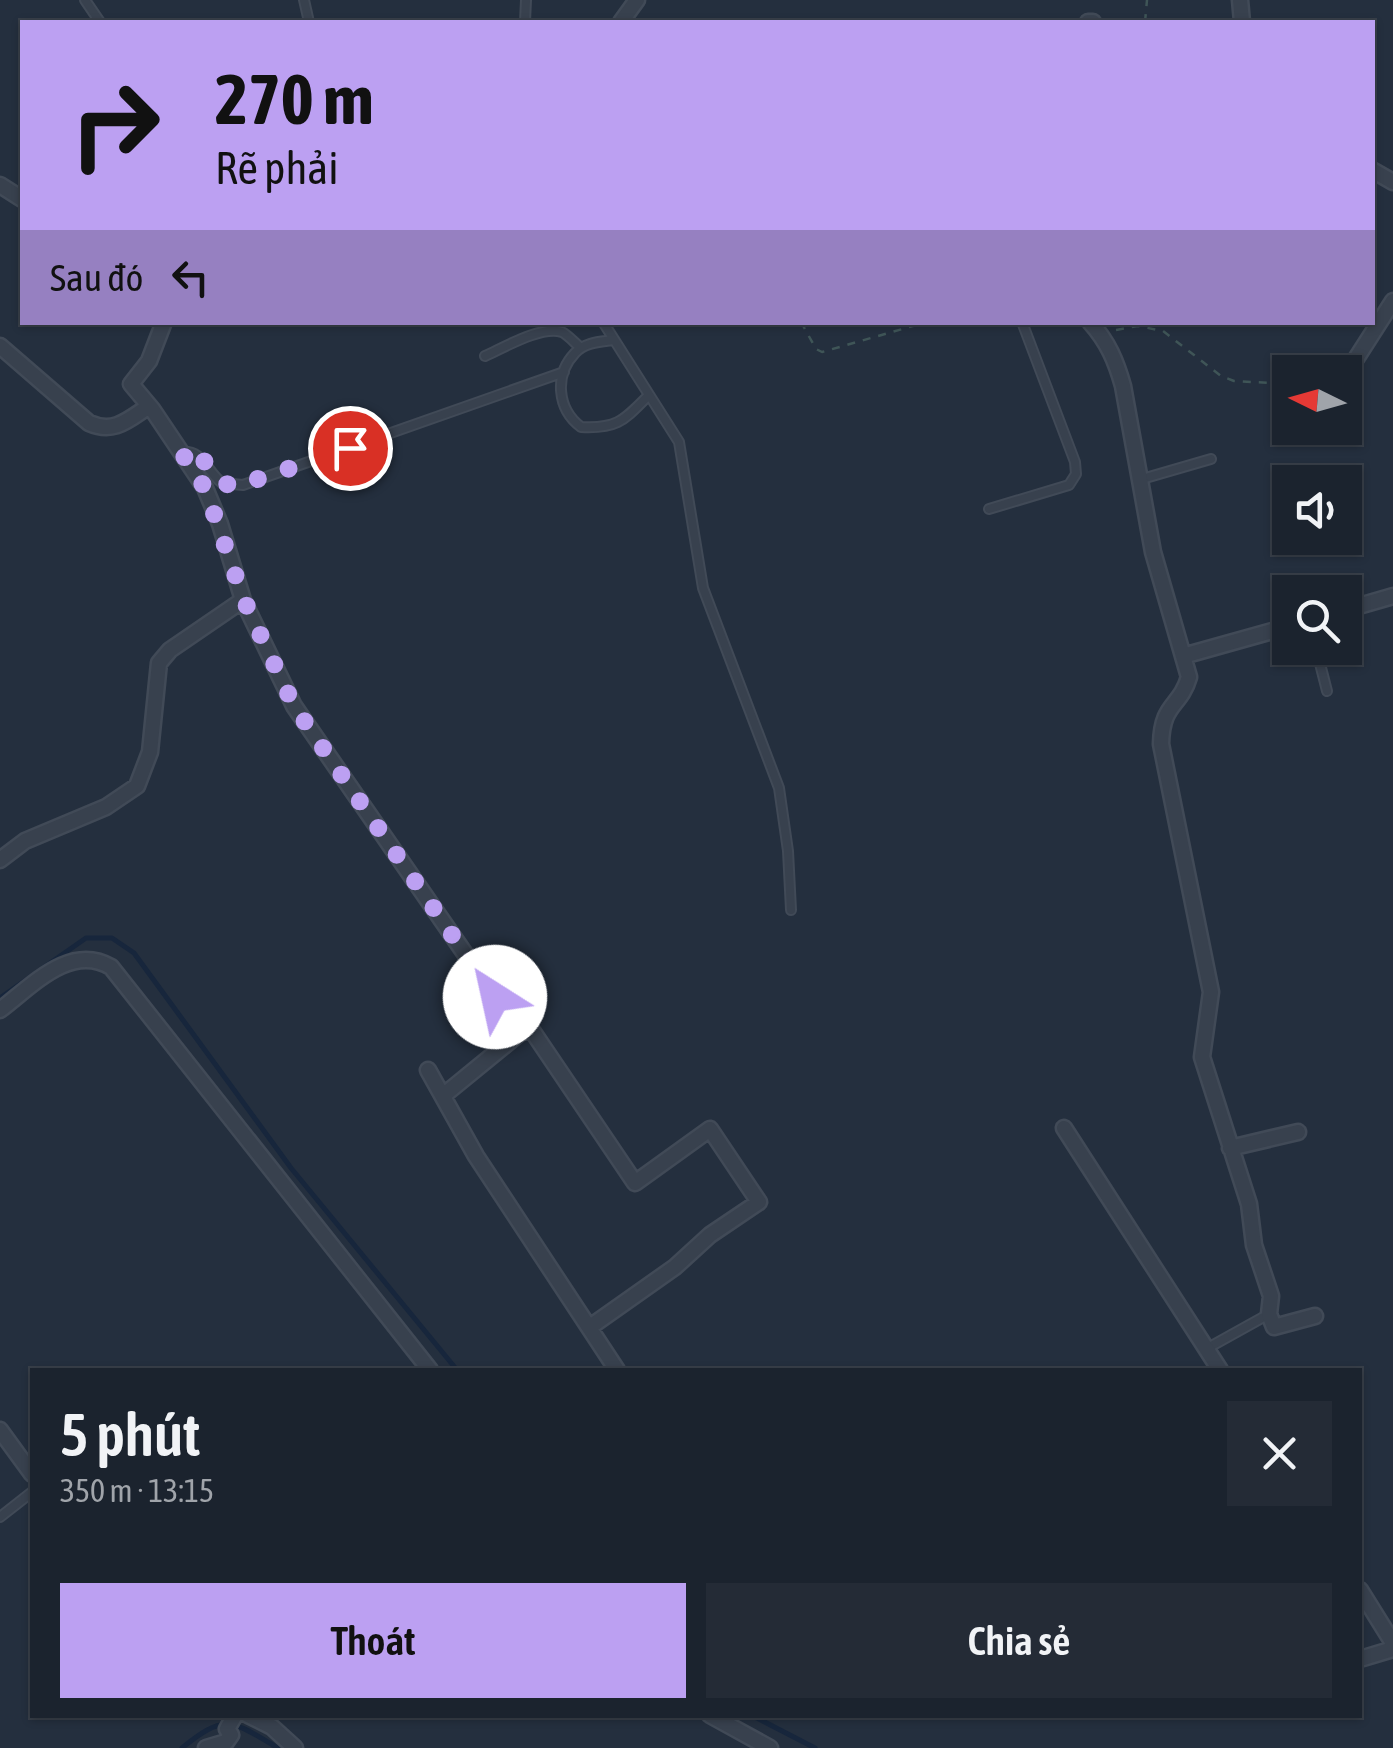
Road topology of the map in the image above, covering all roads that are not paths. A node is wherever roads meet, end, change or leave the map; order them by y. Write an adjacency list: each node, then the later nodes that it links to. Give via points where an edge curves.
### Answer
1 (1393, 302): 9 (street)
2 (163, 325): 13 (street, via 131,384)
3 (604, 325): 6 (lane)
4 (1023, 325): 17 (lane, via 1076,474 1068,485)
5 (1095, 327): 16 (street, via 1120,373)
6 (614, 340): 8 (lane); 12 (lane)
7 (0, 346): 13 (street, via 103,429)
8 (581, 348): 10 (lane, via 562,332 547,332); 11 (lane)
9 (1359, 355)
10 (485, 356)
11 (564, 372): 12 (lane, via 561,397 581,426 625,420); 14 (lane, via 243,486 222,484 200,455)
12 (649, 395): 26 (lane, via 679,442 703,588 779,788)
13 (149, 406): 14 (street)
14 (181, 452): 19 (street, via 205,488)
15 (1211, 459): 16 (lane)
16 (1142, 480): 22 (street, via 1153,552)
17 (989, 510)
18 (1393, 596): 20 (street)
19 (244, 600): 25 (street, via 159,664 150,752 137,786); 28 (street, via 294,706)
20 (1362, 605)
21 (1272, 631): 22 (street)
22 (1183, 656): 33 (street, via 1189,677 1162,722 1161,744 1211,992 1202,1058)
23 (1320, 665): 24 (lane)
24 (1326, 691)
25 (0, 860)
26 (791, 910)
27 (0, 1010): 38 (street, via 65,962 88,958 111,967)
28 (521, 1032): 30 (street); 36 (street, via 534,1032 635,1183 710,1129 759,1202)
29 (428, 1070): 30 (street)
30 (444, 1095): 36 (street, via 484,1170)
31 (1064, 1128): 37 (street)
32 (1298, 1132): 33 (street)
33 (1230, 1148): 34 (street, via 1272,1302)
34 (1269, 1314): 35 (street, via 1276,1328); 37 (lane)
35 (1314, 1316)
36 (590, 1327): 39 (street)
37 (1206, 1349): 40 (street)
38 (428, 1368)
39 (616, 1368)
40 (1219, 1368)
41 (0, 1430): 42 (street)
42 (30, 1471)
43 (30, 1494): 44 (lane)
44 (0, 1516)
45 (1362, 1593): 46 (street)
46 (1393, 1646): 47 (street)
47 (1362, 1657)
48 (233, 1718): 51 (street, via 223,1743)
49 (254, 1718): 52 (street)
50 (721, 1718): 53 (street)
51 (206, 1748)
52 (295, 1748)
53 (770, 1748)

